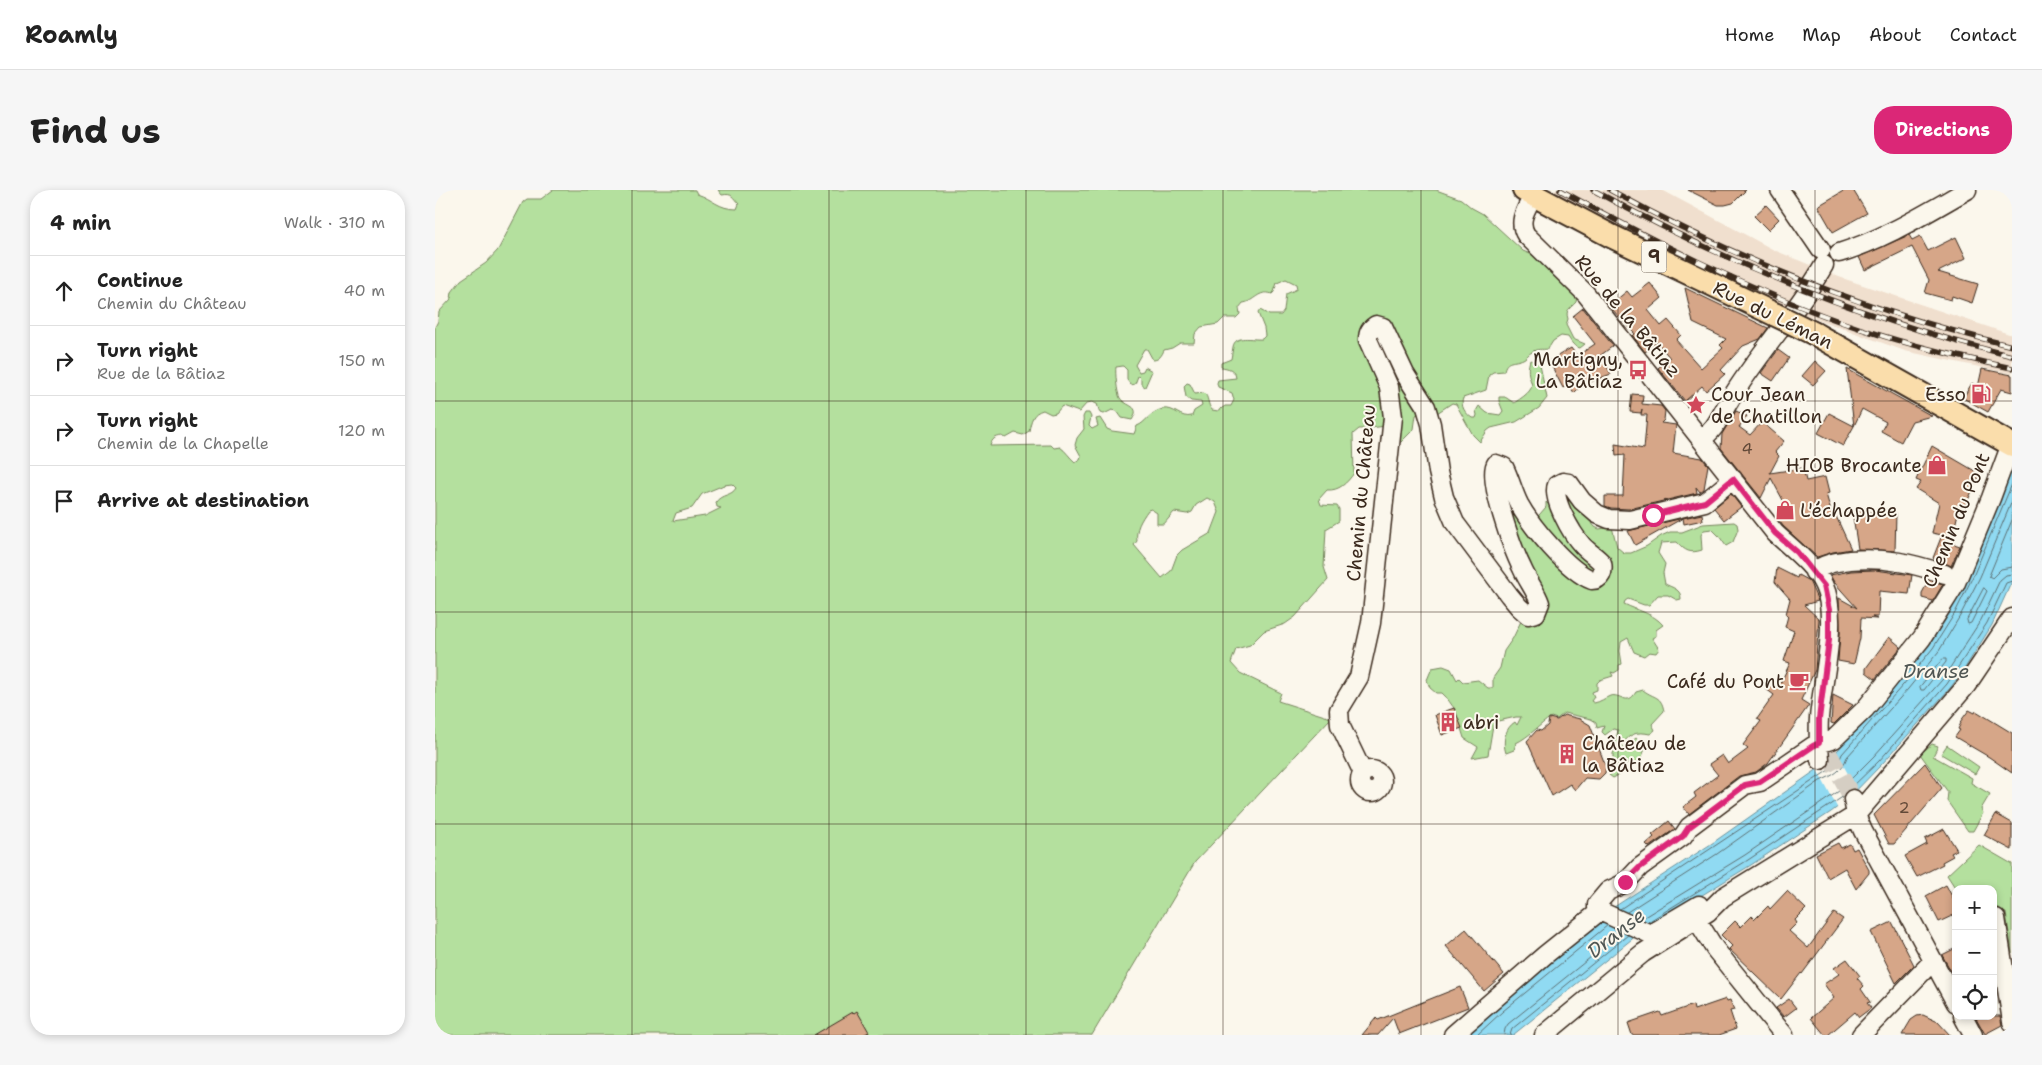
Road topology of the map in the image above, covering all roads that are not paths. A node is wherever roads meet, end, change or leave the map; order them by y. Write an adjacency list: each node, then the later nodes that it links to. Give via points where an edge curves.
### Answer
1 (1780, 190): 4 (street)
2 (1967, 190): 4 (street, via 1897,230 1839,253 1837,264 1831,266)
3 (1527, 192): 5 (street, Rue de la Bâtiaz, via 1522,219 1526,235 1586,294); 6 (main road, Rue du Léman / 9, bridge, via 1815,334)
4 (1823, 258): 5 (street, via 1804,298 1754,362 1713,429)
5 (1701, 439): 7 (street, Rue de la Bâtiaz)
6 (2012, 444): 11 (street, Chemin du Pont, via 1955,585 1933,621 1865,709)
7 (1733, 479): 8 (street, via 1775,533); 12 (street, Chemin du Château, via 1705,502 1630,520 1604,518 1588,507 1569,483 1557,484 1557,499 1572,531 1582,546 1602,563 1601,576 1592,580 1549,544 1520,505 1504,468 1496,464 1493,480 1502,513 1522,568 1540,603 1536,613 1528,615 1455,523 1444,497 1425,407 1383,327 1376,325 1371,328 1368,340 1389,388 1393,417 1371,622 1359,677 1338,717)
8 (1814, 572): 9 (street, via 1832,563 1878,558 1906,562); 11 (street, via 1824,586 1829,610 1829,640 1819,719)
9 (1945, 574)
10 (2012, 618): 13 (street, via 1966,686)
11 (1822, 752): 15 (street, Chemin du Pont, via 1813,746 1760,782 1745,785 1689,827 1683,836 1625,882 1608,892 1597,906)
12 (1363, 773)
13 (1851, 807): 14 (street); 18 (street)
14 (1717, 902): 15 (street, via 1709,899 1650,934); 16 (street)
15 (1600, 911): 22 (street)
16 (1697, 920): 23 (street, via 1643,953); 24 (street, via 1715,949)
17 (1997, 924): 21 (street)
18 (1933, 961): 19 (street); 25 (street)
19 (1952, 996)
20 (1965, 1020): 26 (street)
21 (2012, 1022)
22 (1453, 1035)
23 (1544, 1035)
24 (1784, 1035)
25 (1861, 1035)
26 (1973, 1035)

